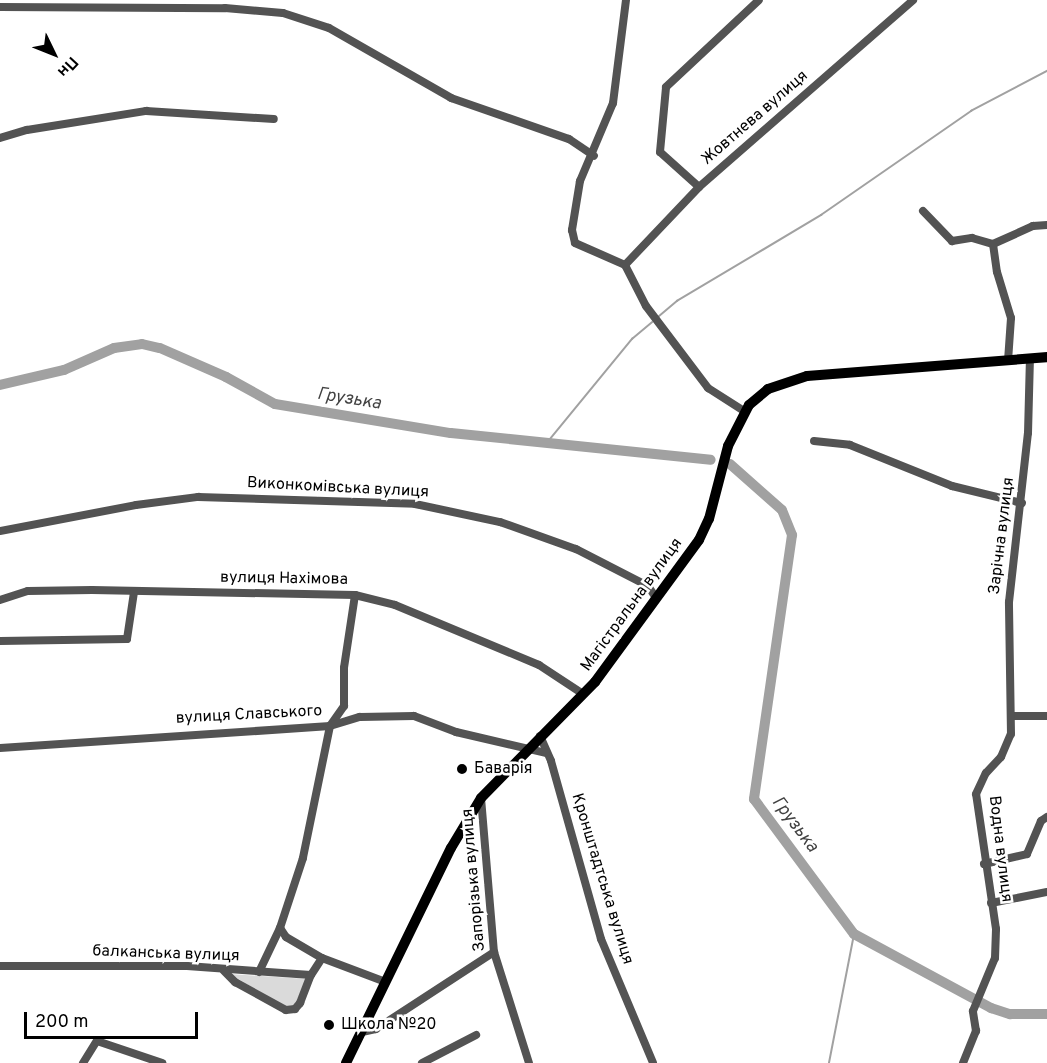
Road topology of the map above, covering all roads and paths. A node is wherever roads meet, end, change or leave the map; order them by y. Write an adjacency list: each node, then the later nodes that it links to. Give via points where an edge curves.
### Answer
1 (626, 0): 7 (street, via 613,103)
2 (759, 0): 8 (street, via 666,87 660,152)
3 (913, 0): 8 (street, Жовтнева вулиця)
4 (0, 7): 7 (street, via 225,8 283,13 329,28 451,98 569,139)
5 (274, 119): 6 (street, via 146,111)
6 (0, 138)
7 (594, 156): 12 (street, via 580,181 572,230 575,243)
8 (699, 188): 12 (street, Жовтнева вулиця)
9 (923, 211): 11 (street, via 952,241 972,238)
10 (1047, 225): 11 (street, via 1033,226)
11 (993, 244): 15 (street, via 1011,318)
12 (625, 265): 16 (street, via 646,306 708,388)
13 (1047, 357): 14 (main road, Магістральна вулиця)
14 (1030, 359): 15 (main road, Магістральна вулиця); 18 (street, Зарічна вулиця)
15 (1008, 361): 16 (main road, Магістральна вулиця, via 807,376 768,389)
16 (744, 411): 22 (main road, Магістральна вулиця, via 728,446 709,519)
17 (814, 441): 18 (street, via 850,445 952,486)
18 (1022, 503): 26 (street, Зарічна вулиця, via 1009,602)
19 (0, 531): 22 (street, Виконкомівська вулиця, via 198,497 415,504 500,522 576,549 648,586)
20 (134, 592): 21 (street, вулиця Нахімова); 23 (street, вулиця Нахімова, via 28,591); 24 (street, via 127,639)
21 (355, 595): 25 (street, вулиця Нахімова, via 395,605 539,665); 28 (street, via 344,668 344,706)
22 (656, 598): 25 (main road, Магістральна вулиця)
23 (0, 600)
24 (0, 640)
25 (583, 694): 29 (main road, Магістральна вулиця)
26 (1013, 716): 27 (street); 35 (street, Водна вулиця, via 1001,757 986,773 976,794)
27 (1047, 716)
28 (330, 726): 30 (street, вулиця Славського, via 360,717 414,716 456,732); 31 (street, вулиця Славського); 38 (street, via 303,858)
29 (540, 736): 30 (main road, Магістральна вулиця); 32 (street, Кронштадтська вулиця)
30 (529, 746): 32 (street, вулиця Славського); 33 (main road, Магістральна вулиця)
31 (0, 748)
32 (546, 753): 53 (street, Кронштадтська вулиця, via 602,939)
33 (481, 798): 39 (street, Запорізька вулиця); 45 (main road, Магістральна вулиця, via 451,848)
34 (1047, 816): 35 (street, via 1027,854)
35 (984, 864): 37 (street, Водна вулиця)
36 (1047, 892): 37 (street)
37 (991, 903): 54 (street, Водна вулиця, via 995,958 978,1001 976,1031)
38 (280, 928): 40 (street, via 286,937); 43 (street)
39 (494, 952): 46 (street, via 376,1029); 52 (street, Запорізька вулиця)
40 (321, 958): 44 (street); 45 (street)
41 (0, 966): 42 (street, балканська вулиця, via 108,964)
42 (224, 971): 43 (street, балканська вулиця); 44 (street, via 235,982 286,1010 295,1009 300,1003)
43 (259, 972): 44 (street, балканська вулиця)
44 (311, 975)
45 (386, 982): 46 (main road, Магістральна вулиця)
46 (362, 1032): 51 (main road, Магістральна вулиця)
47 (476, 1035): 48 (street)
48 (428, 1062)
49 (83, 1063): 50 (street, via 97,1041)
50 (162, 1063)
51 (346, 1063)
52 (529, 1063)
53 (653, 1063)
54 (963, 1063)

